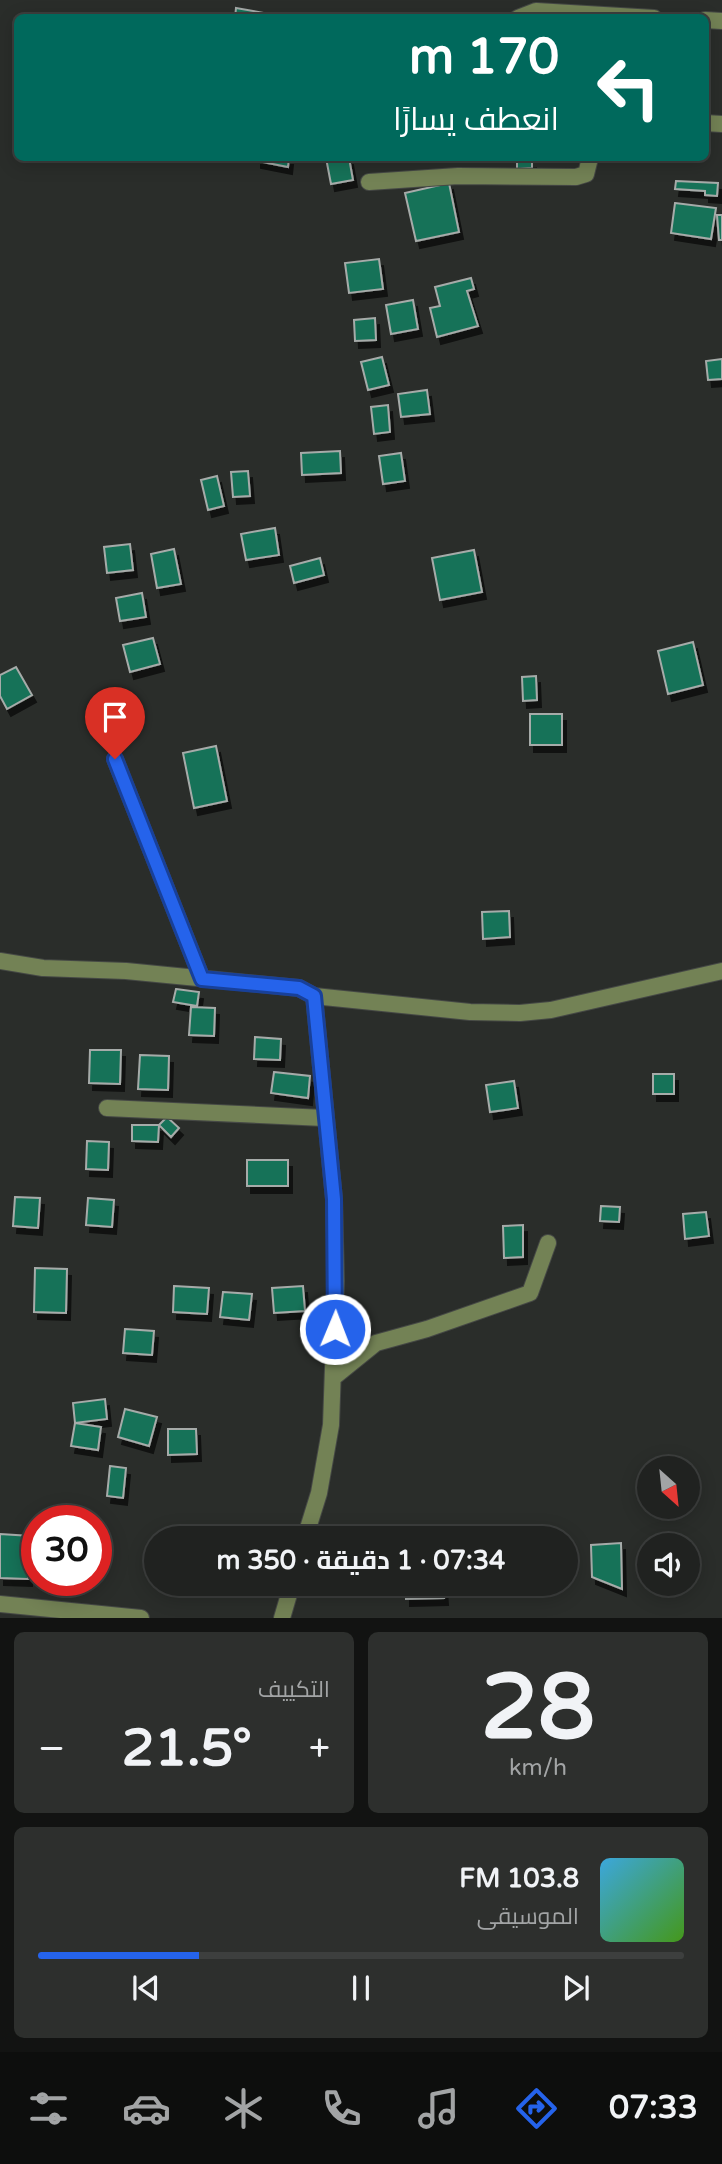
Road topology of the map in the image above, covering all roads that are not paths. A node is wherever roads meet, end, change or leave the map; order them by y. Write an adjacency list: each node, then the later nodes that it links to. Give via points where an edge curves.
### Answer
1 (528, 14): 2 (street)
2 (587, 14)
3 (589, 161): 4 (street, via 586,174 576,177 458,176)
4 (369, 182)
5 (115, 759): 8 (street)
6 (0, 961): 8 (street)
7 (722, 971): 9 (street, via 520,1013)
8 (202, 979): 9 (street, via 299,988)
9 (314, 996): 11 (street)
10 (107, 1108): 11 (street)
11 (324, 1118): 13 (street, via 334,1199)
12 (548, 1243): 13 (street, via 530,1293 376,1343)
13 (334, 1377): 14 (street, via 331,1425)
14 (309, 1526)
15 (288, 1596): 18 (street)
16 (0, 1604): 17 (street)
17 (141, 1618)
18 (282, 1618)

